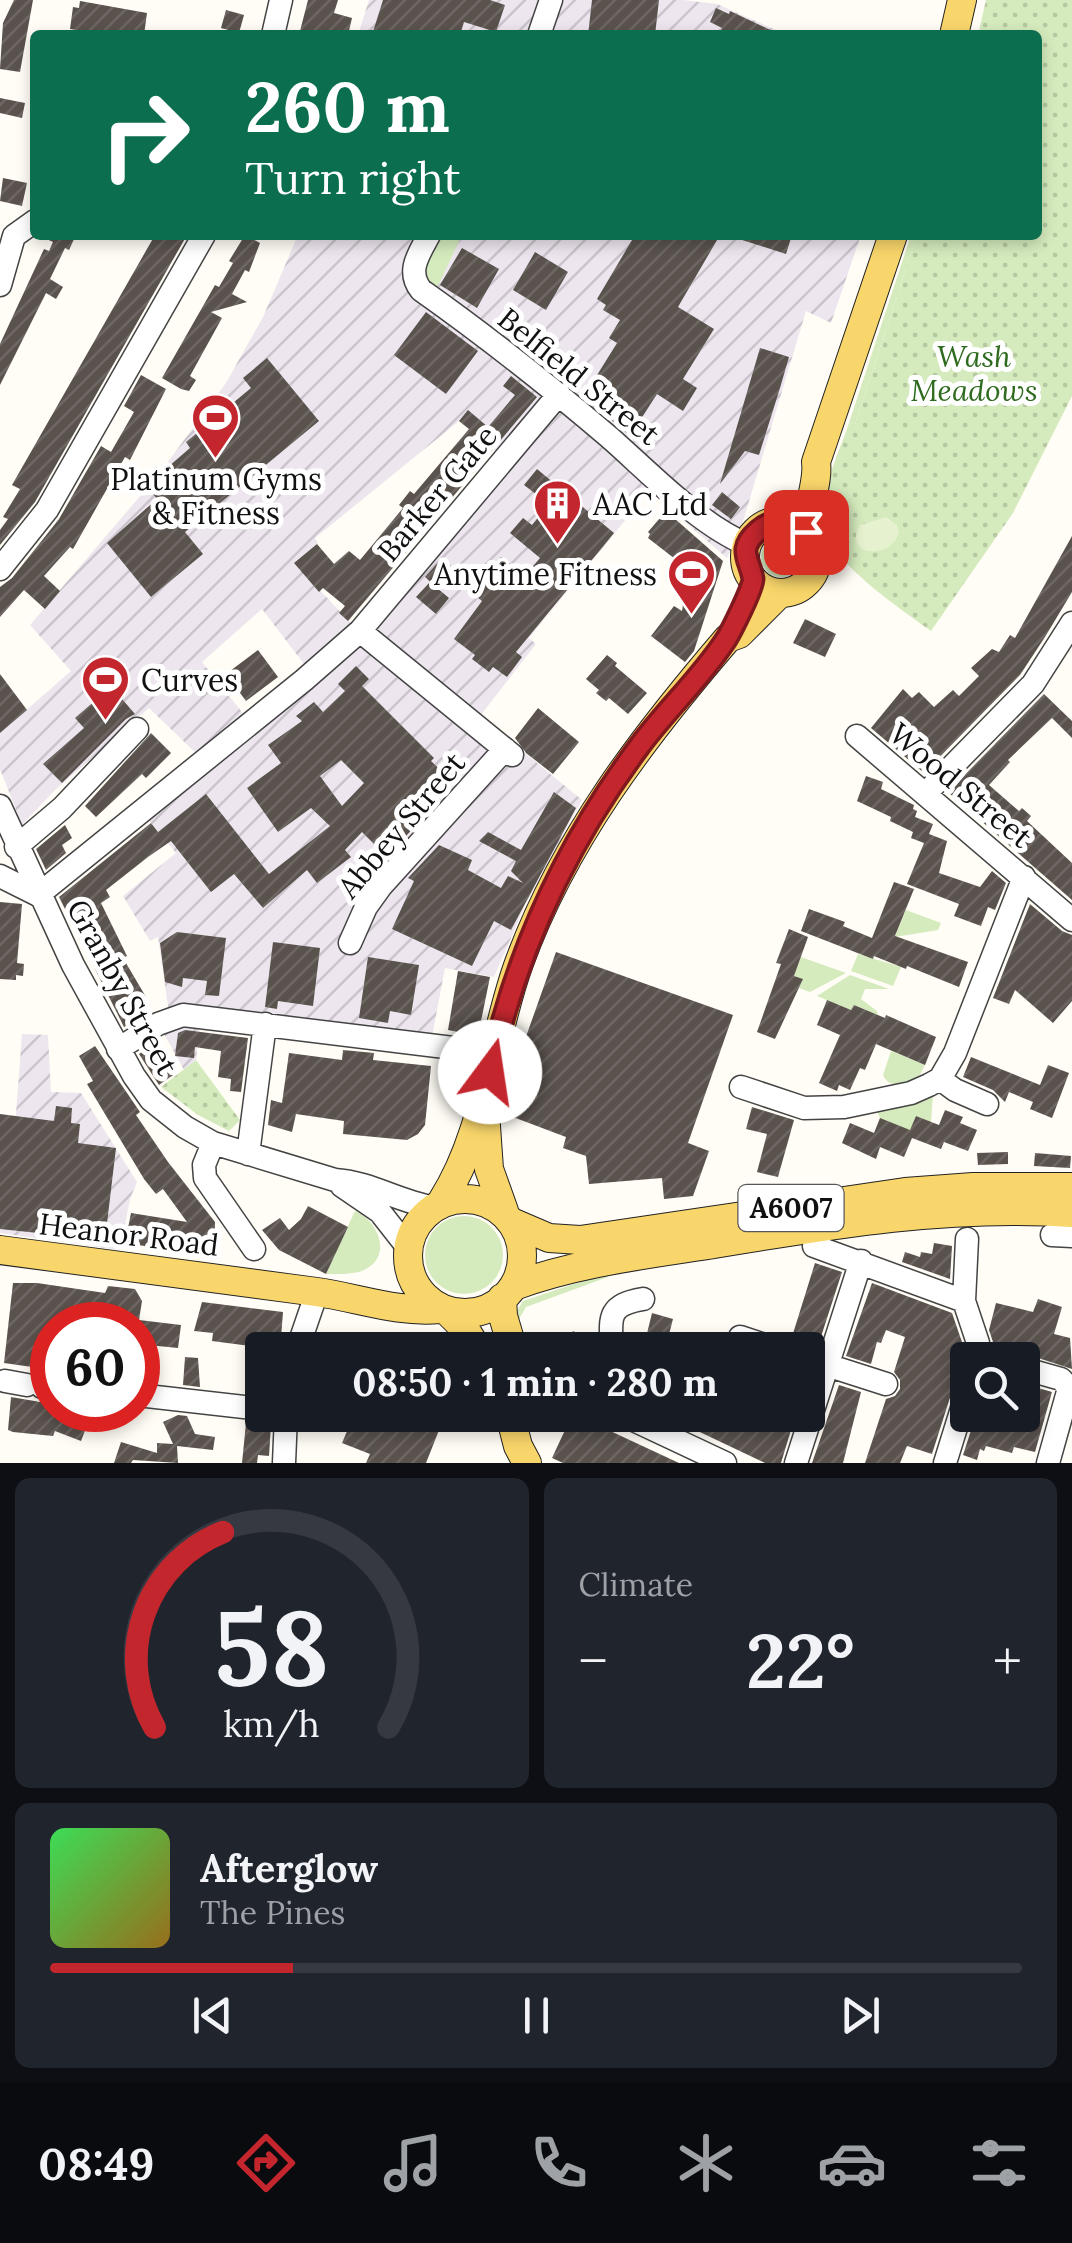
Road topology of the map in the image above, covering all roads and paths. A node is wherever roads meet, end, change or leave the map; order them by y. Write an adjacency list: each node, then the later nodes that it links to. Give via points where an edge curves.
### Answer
1 (281, 0): 4 (street)
2 (551, 0): 5 (street)
3 (962, 0): 6 (main road)
4 (274, 30)
5 (541, 30)
6 (955, 30)
7 (30, 222): 8 (street)
8 (7, 232): 12 (street)
9 (201, 240): 18 (street, via 47,510)
10 (427, 240): 13 (street, Belfield Street, via 414,267 417,285)
11 (891, 240): 14 (main road)
12 (0, 285)
13 (559, 394): 17 (street, Belfield Street, via 702,516); 22 (street, Barker Gate)
14 (816, 462): 15 (main road); 16 (main road)
15 (774, 522): 16 (main road); 17 (main road)
16 (806, 532): 20 (main road, via 817,554 812,576)
17 (748, 545): 19 (main road)
18 (0, 568)
19 (753, 580): 20 (main road); 23 (main road)
20 (780, 593): 23 (main road)
21 (1071, 626): 26 (street, via 1032,684)
22 (360, 631): 31 (street, Barker Gate); 33 (street, Abbey Street, via 508,752 381,886)
23 (728, 638): 36 (main road, via 636,749 575,845 519,962)
24 (137, 728): 28 (street, via 62,808)
25 (856, 736): 26 (street, Wood Street)
26 (926, 793): 30 (street, Wood Street)
27 (0, 806): 28 (street, Granby Street)
28 (9, 840): 31 (street, Granby Street)
29 (0, 876): 31 (street)
30 (1024, 877): 32 (street, Wood Street); 37 (street)
31 (38, 894): 35 (street, Granby Street)
32 (1072, 920)
33 (350, 943)
34 (265, 1024): 35 (street, via 180,1015); 36 (street); 42 (street)
35 (118, 1050): 41 (street, Granby Street, via 152,1100)
36 (494, 1053): 40 (main road)
37 (940, 1079): 38 (street, via 911,1093 816,1110); 39 (street)
38 (741, 1087)
39 (987, 1104)
40 (484, 1106): 45 (main road, via 456,1177); 47 (main road, via 489,1169)
41 (213, 1143): 42 (street, Granby Street); 50 (street, via 204,1178)
42 (248, 1154): 43 (street, Granby Street)
43 (335, 1180): 45 (street, Granby Street); 52 (street, Granby Street, via 380,1212)
44 (1072, 1187): 47 (main road, A6007, via 906,1192 580,1240 549,1238)
45 (437, 1204): 47 (main road, A6007, via 469,1198); 52 (main road, via 416,1228)
46 (1072, 1212): 55 (main road, A6007, via 972,1212 813,1228 590,1265)
47 (509, 1217): 55 (main road, via 522,1264)
48 (967, 1238): 58 (street)
49 (814, 1246): 53 (street)
50 (254, 1249)
51 (0, 1250): 54 (main road, Heanor Road / A6007)
52 (408, 1257): 56 (main road, via 384,1287); 59 (main road, via 419,1289)
53 (860, 1262): 58 (street); 65 (street)
54 (317, 1292): 56 (main road, A6007); 60 (street)
55 (508, 1292): 59 (main road, A6007, via 478,1312); 62 (main road, via 502,1316)
56 (360, 1298): 59 (main road, A6007, via 387,1308)
57 (643, 1299): 63 (street, via 615,1310)
58 (964, 1300): 64 (street)
59 (444, 1311): 61 (main road)
60 (304, 1332)
61 (467, 1332)
62 (507, 1332)
63 (611, 1332)
64 (978, 1342)
65 (825, 1345)
66 (825, 1364): 68 (street)
67 (1040, 1374): 82 (street, via 1069,1388)
68 (886, 1384)
69 (160, 1398): 70 (street)
70 (245, 1408)
71 (285, 1432): 77 (street)
72 (514, 1432): 78 (main road)
73 (532, 1432): 78 (main road)
74 (681, 1432): 79 (street)
75 (803, 1432): 80 (street)
76 (955, 1432): 81 (street)
77 (284, 1463)
78 (528, 1463)
79 (725, 1463)
80 (796, 1463)
81 (945, 1463)
82 (1048, 1463)

